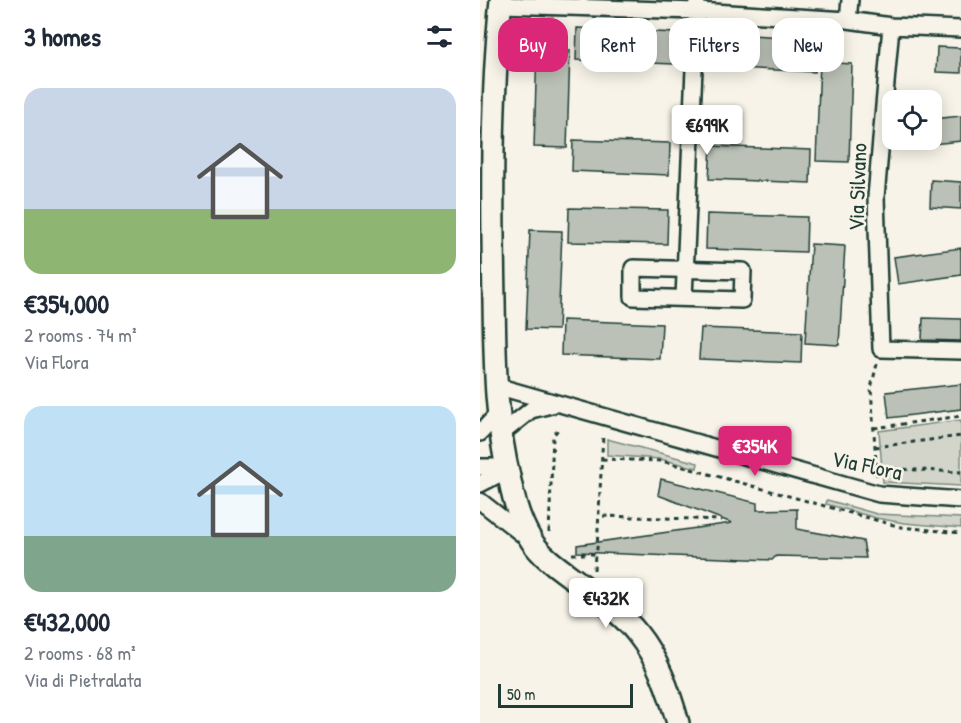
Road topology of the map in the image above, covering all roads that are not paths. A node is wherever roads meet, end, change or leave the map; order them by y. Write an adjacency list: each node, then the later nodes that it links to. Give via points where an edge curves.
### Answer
1 (850, 0): 4 (street)
2 (501, 2): 3 (street); 7 (street)
3 (697, 6): 4 (street); 8 (street)
4 (848, 20): 5 (street)
5 (891, 26): 6 (street); 10 (street, Via Silvano, via 876,197 881,349)
6 (961, 29)
7 (486, 221): 11 (street)
8 (686, 269): 9 (street); 9 (street, via 633,268 633,297); 9 (street, via 743,271 742,300)
9 (684, 298)
10 (961, 351)
11 (496, 386): 12 (street, Via Flora); 13 (street)
12 (558, 404): 13 (street, via 531,410); 17 (street, Via Flora, via 879,494)
13 (493, 427): 15 (street)
14 (480, 467): 15 (street)
15 (507, 470): 16 (street); 19 (street, via 519,514)
16 (480, 484)
17 (961, 500)
18 (480, 501): 19 (street)
19 (540, 538): 20 (street, via 566,573 636,632 661,673)
20 (678, 723)

